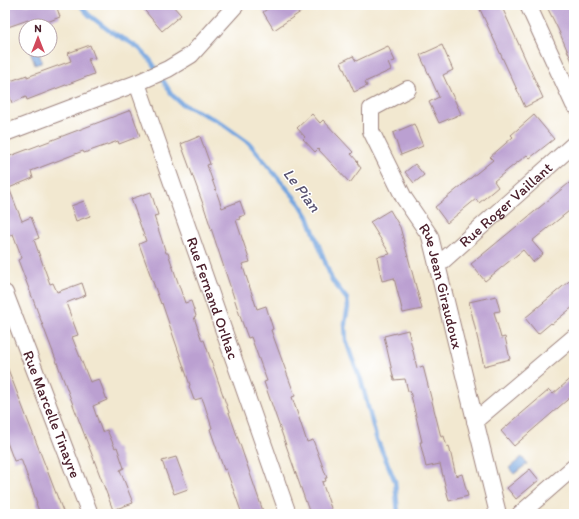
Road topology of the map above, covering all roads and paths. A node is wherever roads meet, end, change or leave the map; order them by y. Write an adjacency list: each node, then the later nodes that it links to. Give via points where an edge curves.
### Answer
1 (236, 5): 3 (street, via 191,55)
2 (528, 5): 5 (street)
3 (143, 80): 6 (street); 14 (street, Rue Fernand Orlhac)
4 (408, 89): 8 (street, Rue Jean Giraudoux, via 372,109 371,131 404,198 430,236)
5 (574, 105)
6 (5, 132)
7 (574, 144): 8 (street, Rue Roger Vaillant)
8 (437, 266): 11 (street, Rue Jean Giraudoux)
9 (5, 293): 13 (street, Rue Marcelle Tinayre)
10 (574, 337): 11 (street)
11 (475, 421): 15 (street, Rue Jean Giraudoux)
12 (574, 466): 16 (street)
13 (90, 514)
14 (288, 514)
15 (498, 514)
16 (520, 514)

